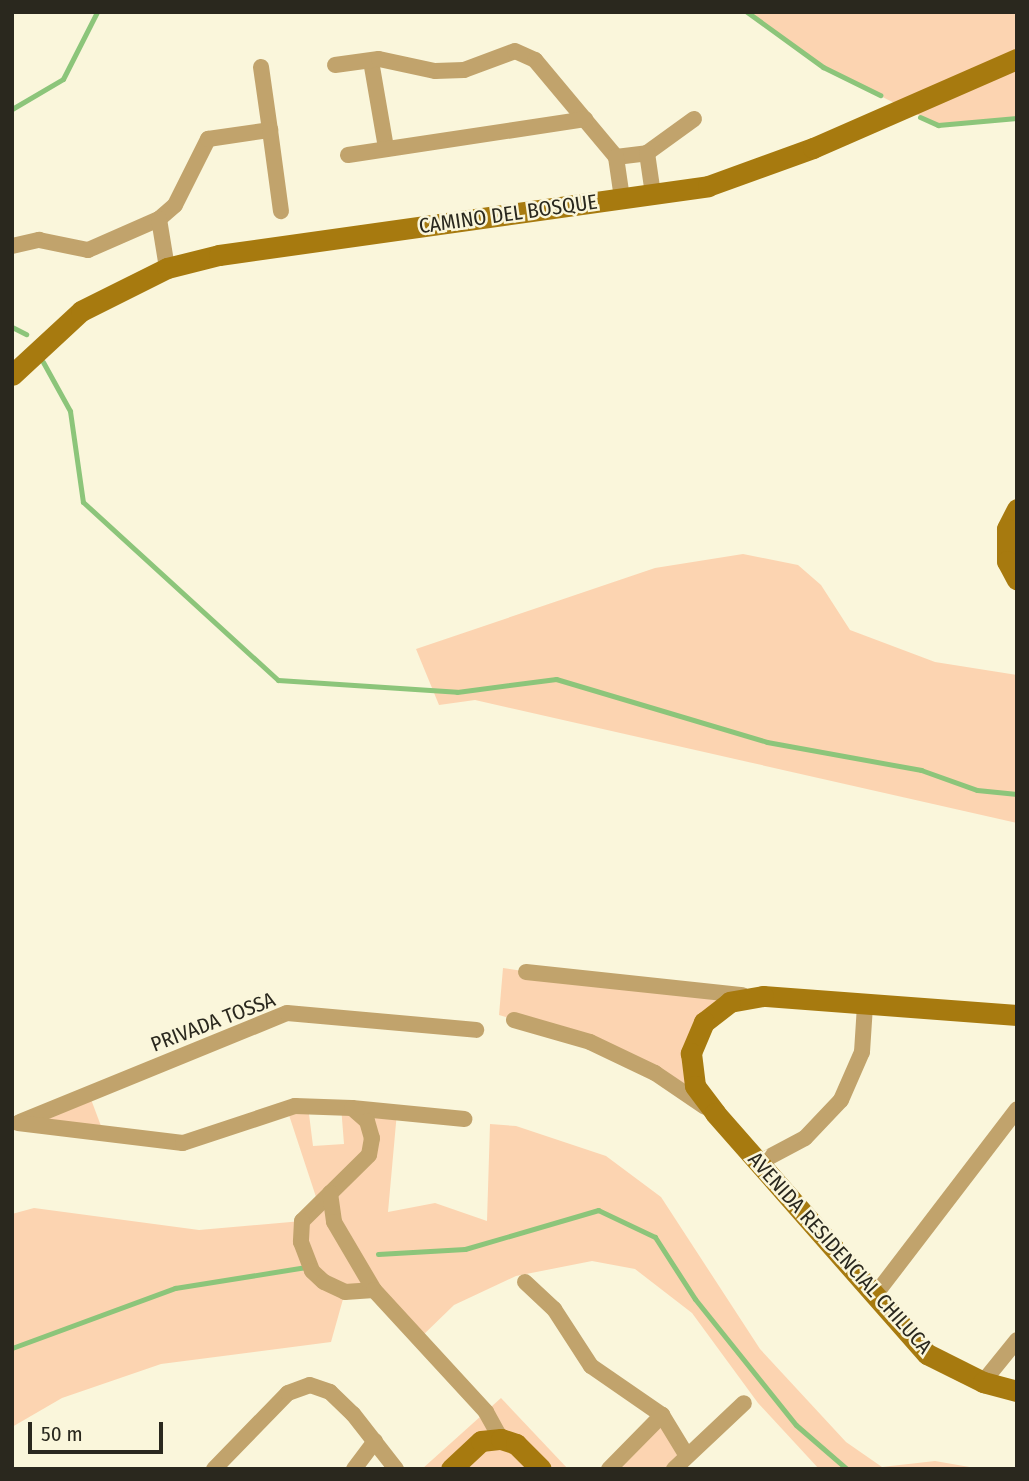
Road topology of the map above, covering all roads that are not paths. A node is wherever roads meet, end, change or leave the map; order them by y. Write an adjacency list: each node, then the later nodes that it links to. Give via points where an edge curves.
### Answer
1 (1017, 59): 12 (street, CAMINO DEL BOSQUE, via 738,179)
2 (371, 61): 3 (street); 6 (street, via 464,70 515,51 535,60); 8 (street)
3 (335, 65)
4 (261, 66): 7 (street)
5 (694, 118): 9 (street)
6 (585, 119): 8 (street); 11 (street)
7 (270, 130): 14 (street); 15 (street, via 208,139 175,205)
8 (386, 148): 10 (street)
9 (647, 153): 11 (street); 12 (street)
10 (348, 155)
11 (616, 157): 13 (street)
12 (653, 194): 13 (street, CAMINO DEL BOSQUE)
13 (621, 198): 17 (street, CAMINO DEL BOSQUE, via 219,255)
14 (281, 211)
15 (159, 219): 16 (street, via 88,250 39,240); 17 (street)
16 (12, 246)
17 (167, 268): 18 (street, CAMINO DEL BOSQUE, via 81,310)
18 (12, 375)
19 (1017, 509): 20 (street, via 1007,529 1007,561)
20 (1017, 580)
21 (526, 972): 22 (street, AVENIDA RESIDENCIAL CHILUCA, via 674,992)
22 (763, 996): 23 (street, AVENIDA RESIDENCIAL CHILUCA); 29 (street, AVENIDA RESIDENCIAL CHILUCA, via 730,1002 712,1015 691,1053 695,1086)
23 (865, 1006): 24 (street, AVENIDA RESIDENCIAL CHILUCA); 32 (street, via 862,1052 841,1100 805,1138)
24 (1017, 1015)
25 (514, 1020): 29 (street, AVENIDA RESIDENCIAL CHILUCA, via 590,1042 655,1073)
26 (475, 1030): 31 (street, PRIVADA TOSSA, via 288,1013)
27 (352, 1108): 30 (street, PRIVADA TOSSA); 31 (street, PRIVADA TOSSA, via 295,1106 183,1143); 33 (street, via 367,1121 369,1155)
28 (1017, 1109): 36 (street)
29 (715, 1113): 32 (street, AVENIDA RESIDENCIAL CHILUCA)
30 (464, 1119)
31 (15, 1124)
32 (758, 1163): 36 (street, AVENIDA RESIDENCIAL CHILUCA)
33 (330, 1193): 35 (street, via 334,1222); 35 (street, via 302,1221 304,1255 324,1282 345,1292)
34 (525, 1282): 41 (street, via 554,1309 591,1366)
35 (374, 1290): 42 (street, via 486,1412)
36 (875, 1295): 38 (street, AVENIDA RESIDENCIAL CHILUCA, via 927,1354)
37 (1017, 1340): 38 (street)
38 (983, 1382): 39 (street, AVENIDA RESIDENCIAL CHILUCA)
39 (1017, 1391)
40 (744, 1403): 44 (street)
41 (662, 1415): 44 (street); 51 (street)
42 (501, 1439): 49 (street, via 481,1441); 50 (street, via 516,1444)
43 (375, 1441): 45 (street, via 330,1392 310,1385 288,1393); 47 (street); 48 (street)
44 (687, 1456): 52 (street)
45 (217, 1465): 46 (street)
46 (200, 1469)
47 (354, 1469)
48 (396, 1469)
49 (450, 1469)
50 (541, 1469)
51 (609, 1469)
52 (674, 1469)

